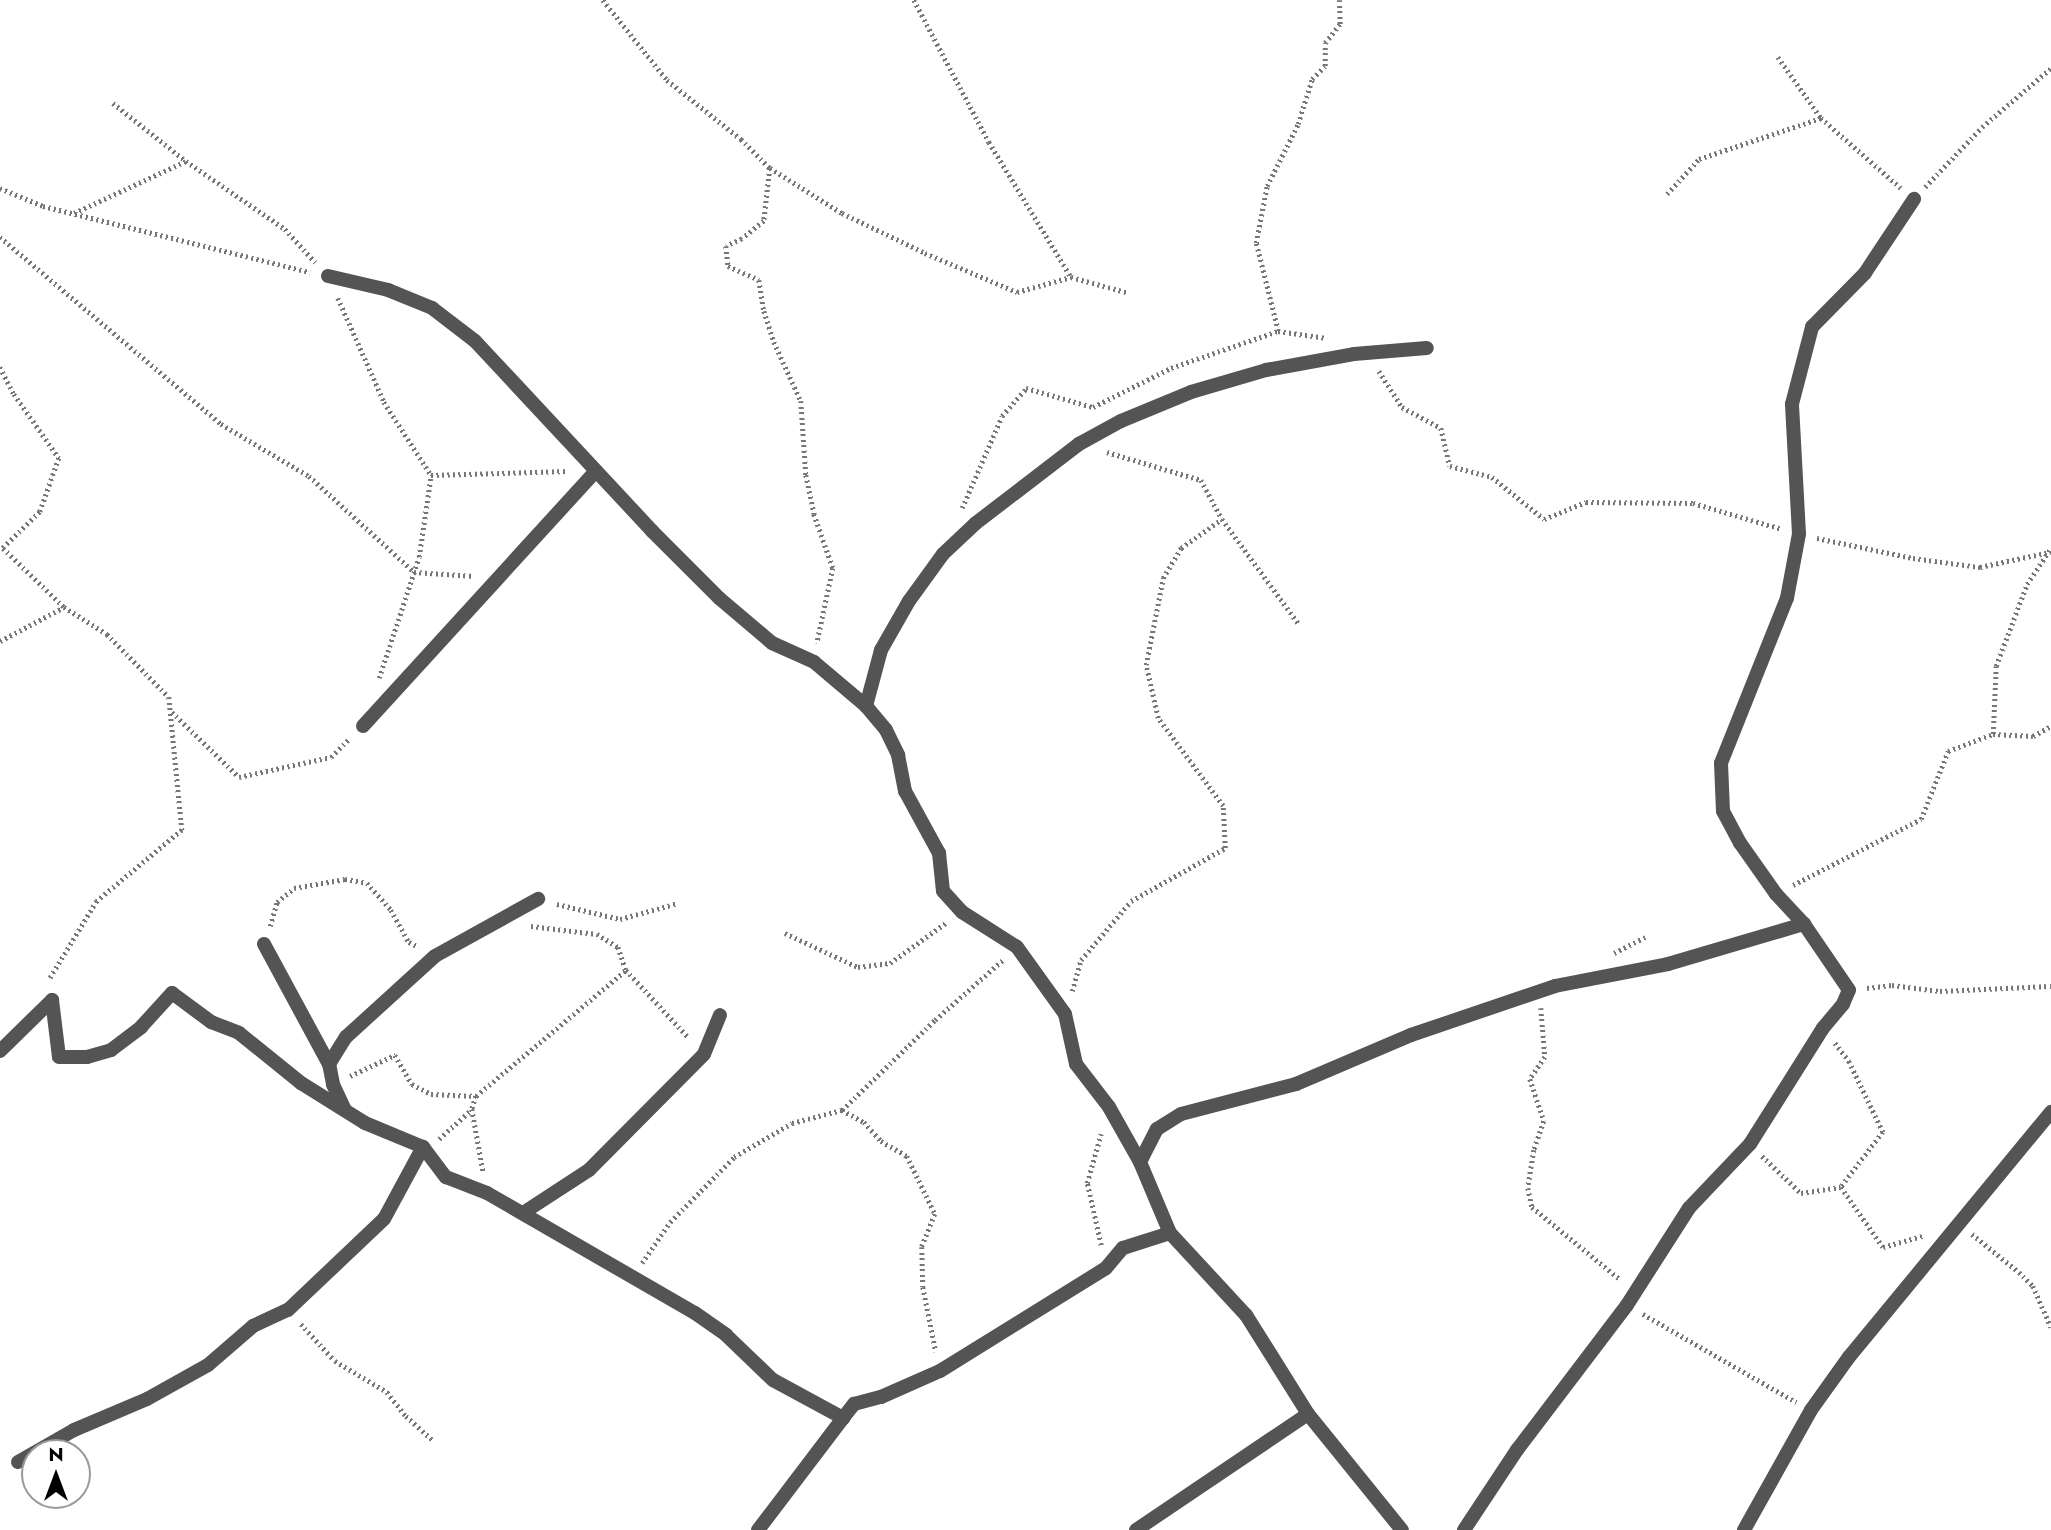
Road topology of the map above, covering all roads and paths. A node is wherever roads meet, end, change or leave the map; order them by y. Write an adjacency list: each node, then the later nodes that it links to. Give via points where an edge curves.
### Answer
1 (603, 0): 9 (path, via 667,80)
2 (914, 0): 16 (path, via 989,142)
3 (1339, 0): 18 (path, via 1340,24 1325,43 1325,66 1312,79 1298,124 1267,186 1256,243)
4 (1778, 57): 7 (path)
5 (2051, 68): 12 (path, via 1982,127)
6 (113, 103): 8 (path)
7 (1821, 118): 11 (path, via 1699,159); 12 (path)
8 (186, 161): 13 (path); 15 (path, via 285,229)
9 (770, 168): 16 (path, via 842,213 1017,292); 34 (path, via 764,221 726,246 728,266 759,280 774,342 801,401 806,475 833,568)
10 (0, 188): 13 (path)
11 (1667, 194)
12 (1914, 199): 27 (street, via 1865,273 1812,327 1792,404)
13 (74, 213): 15 (path)
14 (0, 237): 29 (path, via 221,424 309,476)
15 (328, 276): 23 (street, via 388,290 432,308 475,341); 24 (path, via 384,402)
16 (1071, 276): 17 (path)
17 (1129, 293)
18 (1278, 331): 20 (path, via 1326,337); 25 (path, via 1171,368 1093,407 1026,388 1002,416)
19 (1427, 348): 20 (street)
20 (1354, 354): 22 (street, via 1266,370 1191,392); 27 (path, via 1384,374 1402,407 1441,428 1450,466 1492,477 1544,519 1586,502 1693,503)
21 (0, 367): 31 (path, via 59,458 40,512 3,548)
22 (1079, 444): 26 (path, via 1201,480); 36 (street, via 943,554 881,650)
23 (596, 471): 24 (path); 30 (street); 34 (street, via 719,597 772,643)
24 (431, 475): 29 (path)
25 (959, 517)
26 (1222, 519): 32 (path); 57 (path, via 1181,548 1163,578 1146,665 1158,718 1223,806 1225,848 1131,901 1082,960)
27 (1799, 534): 28 (path, via 1980,567); 41 (street, via 1787,598 1721,763 1723,811)
28 (2051, 550): 40 (path, via 2027,584 1996,666)
29 (414, 572): 30 (path); 35 (path)
30 (500, 576): 38 (street)
31 (65, 607): 33 (path); 37 (path, via 107,634 169,697)
32 (1298, 623)
33 (0, 641)
34 (814, 662): 36 (street)
35 (376, 687)
36 (866, 706): 44 (street, via 886,730 898,755 905,791 939,853 943,891)
37 (171, 711): 38 (path, via 239,777 331,757); 55 (path, via 182,830 97,901 49,981)
38 (363, 726)
39 (2051, 726): 40 (path, via 2033,736)
40 (1993, 734): 41 (path, via 1948,751 1921,819)
41 (1776, 894): 46 (street)
42 (538, 899): 43 (path, via 620,919); 45 (street)
43 (678, 903)
44 (962, 912): 47 (path, via 890,963 858,967); 49 (street)
45 (503, 919): 50 (street); 51 (path, via 597,934 618,947)
46 (1804, 924): 53 (street); 54 (street, via 1668,964)
47 (785, 933)
48 (264, 944): 50 (path, via 277,902 293,888 345,879 367,883 391,910 409,942); 61 (street)
49 (1017, 947): 57 (street); 67 (path)
50 (435, 956): 61 (street, via 346,1037)
51 (626, 970): 60 (path); 63 (path)
52 (2051, 986): 53 (path, via 1940,991 1892,985)
53 (1849, 990): 58 (street)
54 (1539, 992): 71 (street, via 1411,1035 1296,1084 1181,1114 1157,1129); 79 (path, via 1545,1056 1530,1079 1544,1121 1528,1188 1532,1207)
55 (52, 1000): 59 (street); 65 (street, via 59,1056 111,1050 141,1027 172,993 211,1022 239,1032 301,1083)
56 (720, 1014): 60 (street)
57 (1065, 1014): 64 (street, via 1076,1064)
58 (1823, 1028): 69 (street); 72 (path, via 1849,1061 1883,1132)
59 (0, 1051)
60 (704, 1054): 74 (street, via 589,1170)
61 (329, 1064): 62 (street)
62 (333, 1083): 63 (path, via 395,1055 412,1083 431,1094); 65 (street)
63 (476, 1096): 66 (path)
64 (1109, 1107): 71 (street); 77 (path, via 1087,1183)
65 (344, 1108): 70 (street, via 365,1123)
66 (472, 1109): 70 (path, via 430,1147); 73 (path)
67 (842, 1110): 78 (path, via 792,1123 734,1157 670,1222); 83 (path, via 907,1156 935,1214 922,1247 923,1287)
68 (2051, 1112): 75 (street)
69 (1750, 1144): 72 (path, via 1801,1193); 79 (street, via 1689,1208)
70 (424, 1147): 73 (street, via 446,1177); 81 (street, via 384,1219)
71 (1140, 1162): 76 (street)
72 (1841, 1187): 75 (path, via 1883,1247)
73 (487, 1193): 74 (street)
74 (523, 1213): 78 (street)
75 (1960, 1225): 82 (path, via 2033,1286); 84 (street, via 1879,1319)
76 (1170, 1233): 77 (street, via 1123,1248); 85 (street, via 1245,1315)
77 (1106, 1268): 83 (street)
78 (632, 1278): 86 (street, via 716,1328 773,1380)
79 (1636, 1291): 80 (street)
80 (1627, 1305): 84 (path); 92 (street, via 1517,1450)
81 (288, 1310): 87 (path, via 335,1361 387,1392); 88 (street, via 253,1326 208,1365)
82 (2051, 1327)
83 (940, 1371): 86 (street, via 854,1404)
84 (1811, 1410): 93 (street)
85 (1308, 1414): 90 (street); 91 (street)
86 (844, 1418): 89 (street)
87 (433, 1440)
88 (18, 1462)
89 (758, 1530)
90 (1136, 1530)
91 (1402, 1530)
92 (1464, 1530)
93 (1744, 1530)

